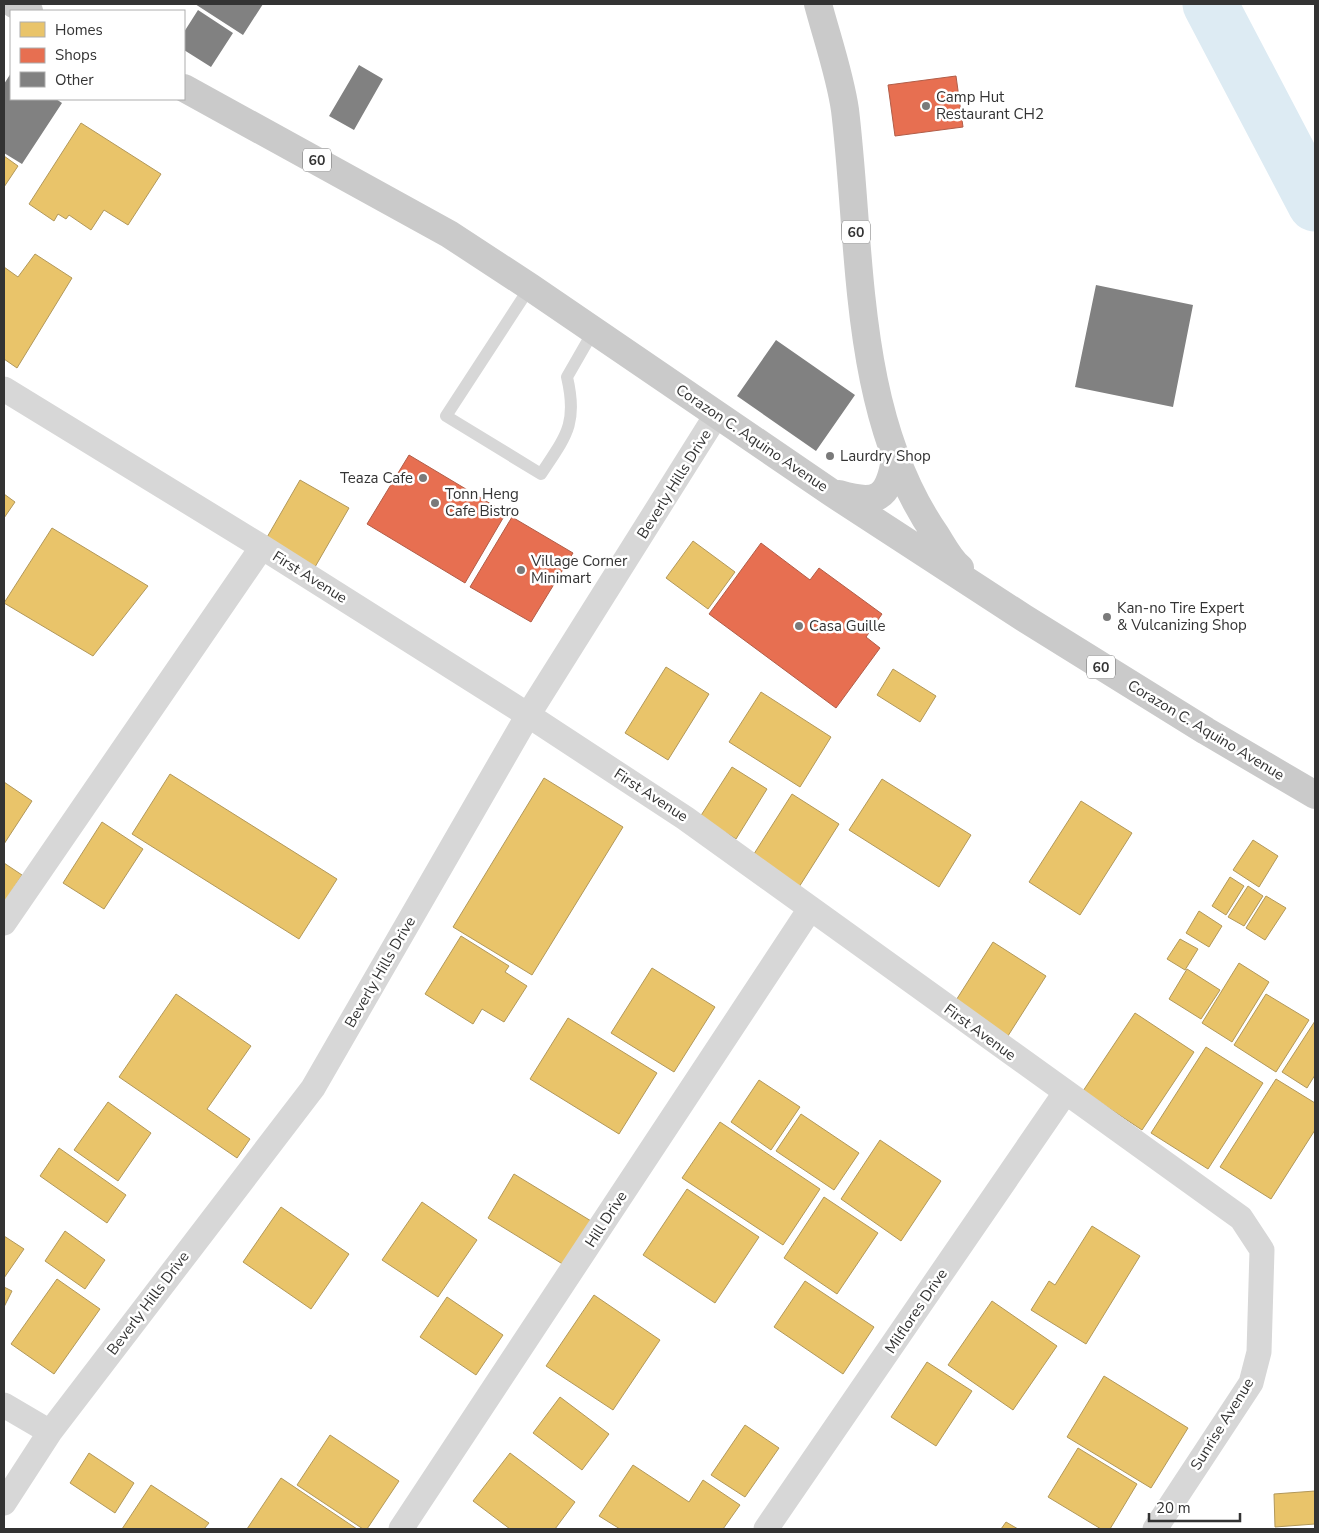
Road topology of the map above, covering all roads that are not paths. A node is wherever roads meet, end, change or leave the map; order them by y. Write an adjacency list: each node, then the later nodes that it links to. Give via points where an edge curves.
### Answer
1 (14, 4): 3 (main road)
2 (818, 4): 9 (main road, 60, via 844,108 864,322)
3 (27, 10)
4 (185, 89): 5 (main road, Corazon C. Aquino Avenue / 60, via 449,234)
5 (530, 287): 6 (main road, Corazon C. Aquino Avenue / 60); 6 (lane, via 446,416 541,474 567,434 573,402 567,377)
6 (594, 330): 8 (main road, Corazon C. Aquino Avenue / 60)
7 (4, 389): 11 (street, First Avenue)
8 (717, 414): 10 (main road, Corazon C. Aquino Avenue / 60); 13 (street, Beverly Hills Drive)
9 (895, 460): 10 (main road, via 891,481 874,500); 12 (main road, 60, via 921,514 957,566)
10 (832, 493): 12 (main road, Corazon C. Aquino Avenue / 60)
11 (262, 547): 13 (street, First Avenue); 16 (street)
12 (998, 600): 14 (main road, Corazon C. Aquino Avenue / 60, via 1149,696)
13 (528, 715): 15 (street, First Avenue, via 685,818); 20 (street, Beverly Hills Drive, via 313,1088)
14 (1315, 795)
15 (810, 909): 17 (street, First Avenue); 22 (street, Hill Drive)
16 (4, 923)
17 (1065, 1093): 18 (street, First Avenue, via 1240,1218); 23 (street, Milflores Drive)
18 (1262, 1250): 24 (street, Sunrise Avenue, via 1259,1352 1251,1383)
19 (4, 1405): 20 (street)
20 (50, 1432): 21 (street, Beverly Hills Drive)
21 (4, 1503)
22 (401, 1529)
23 (766, 1529)
24 (1155, 1529)

